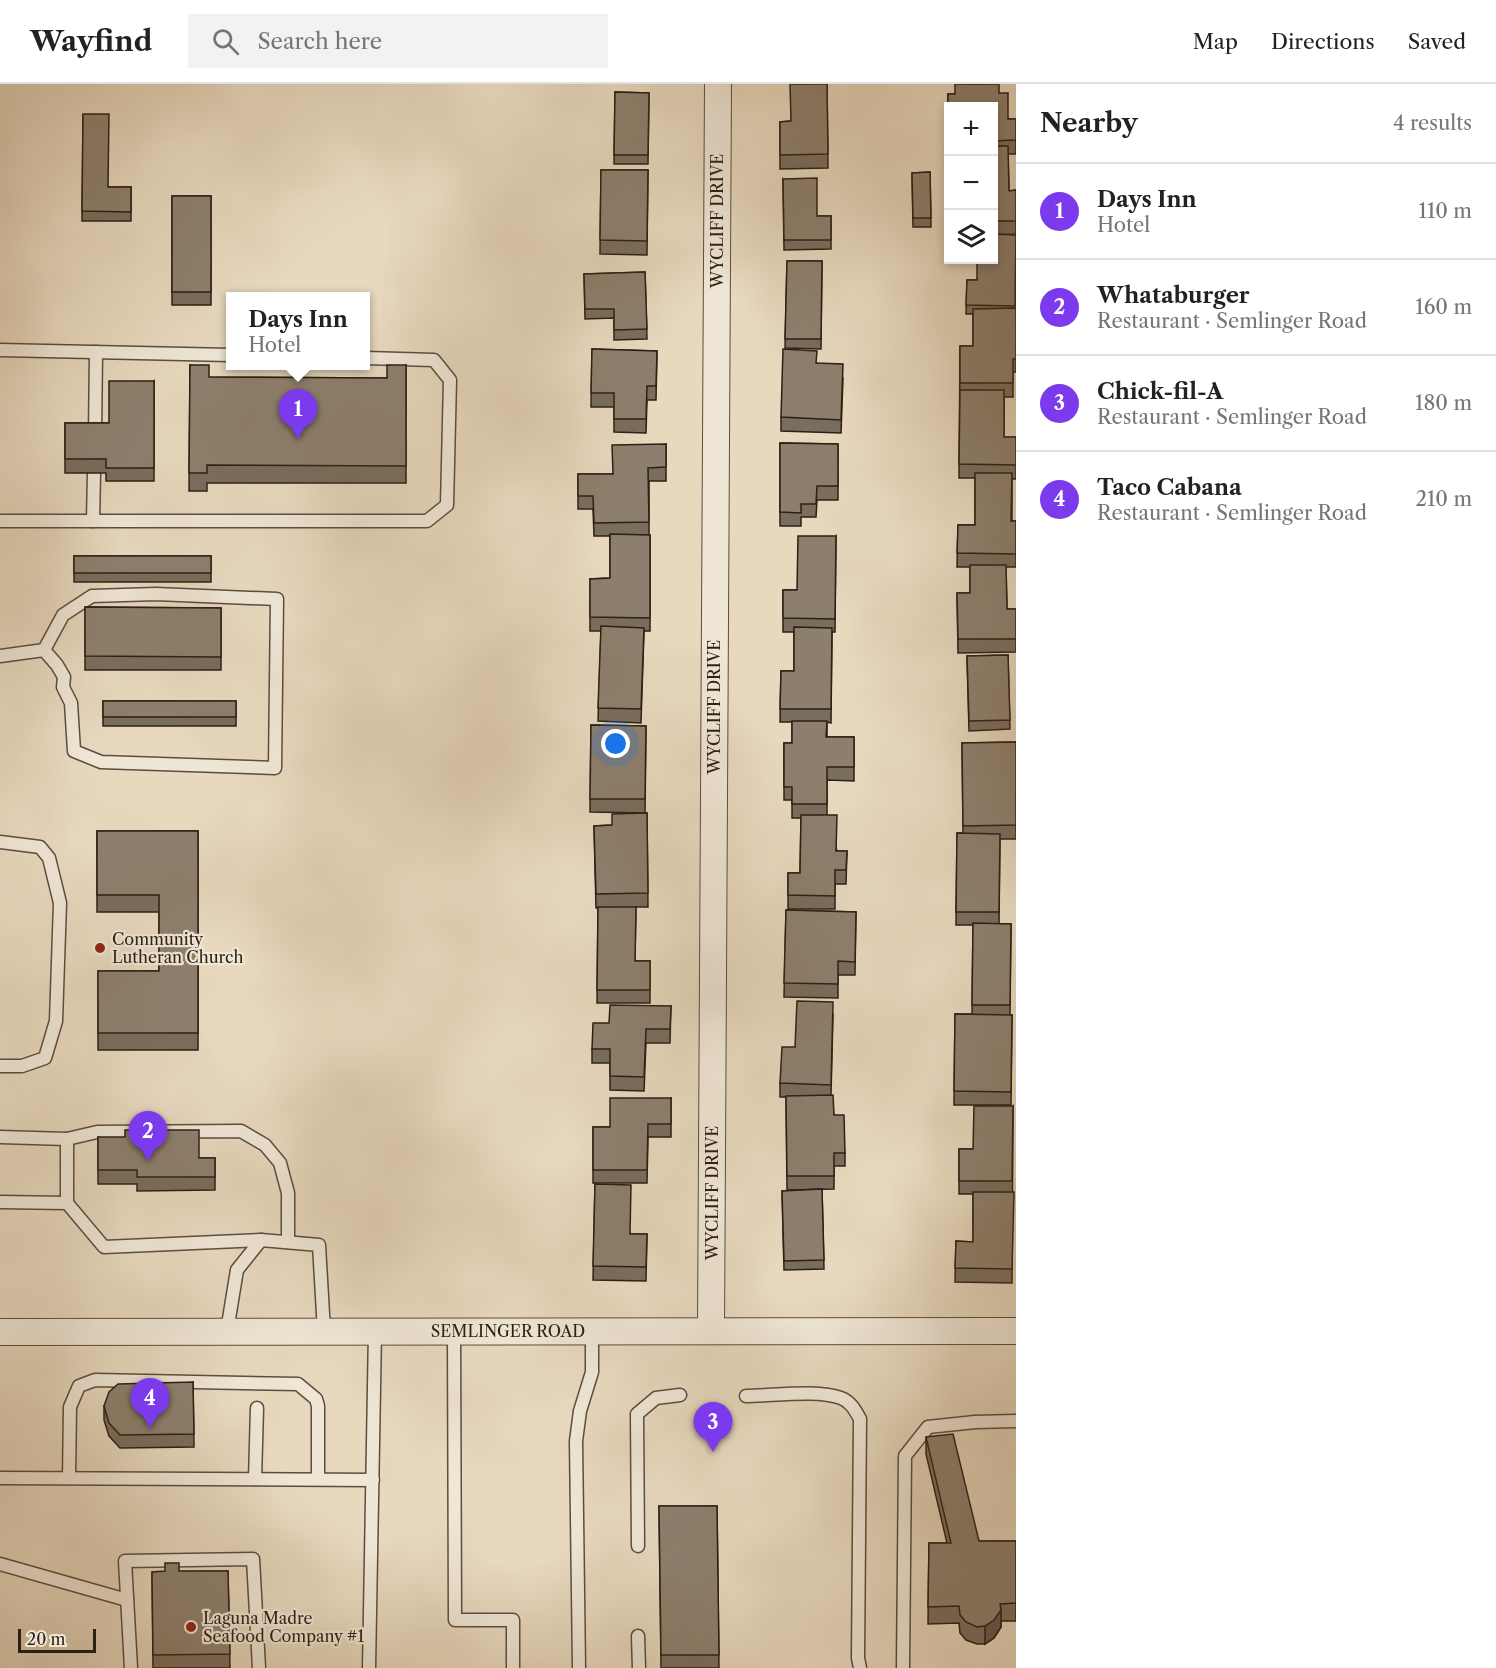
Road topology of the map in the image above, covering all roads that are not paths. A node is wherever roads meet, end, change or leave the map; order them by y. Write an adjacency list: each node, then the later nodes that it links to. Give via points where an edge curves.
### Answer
1 (718, 84): 20 (street, WYCLIFF DRIVE)
2 (0, 350): 3 (lane)
3 (96, 352): 4 (lane); 6 (lane)
4 (226, 355)
5 (370, 358): 9 (lane, via 434,360 450,380 447,505 427,521)
6 (95, 435)
7 (94, 473): 9 (lane)
8 (0, 521): 9 (lane)
9 (93, 521)
10 (44, 650): 10 (lane, via 64,678 63,687 71,703 74,751 101,762 275,768 277,599 156,594 92,596 63,615); 11 (lane)
11 (0, 656)
12 (0, 842): 13 (lane, via 40,847 49,858 60,903 56,1021 45,1058 22,1066)
13 (0, 1066)
14 (0, 1137): 15 (lane)
15 (67, 1139): 17 (lane); 19 (lane, via 97,1132 241,1131 265,1144 280,1163 288,1193)
16 (0, 1203): 17 (lane)
17 (67, 1203): 18 (lane, via 104,1247)
18 (261, 1240): 19 (lane); 21 (lane, via 237,1270)
19 (288, 1242): 22 (lane, via 319,1245)
20 (711, 1330): 25 (street, SEMLINGER ROAD); 26 (street, SEMLINGER ROAD)
21 (227, 1331): 22 (street, SEMLINGER ROAD); 27 (street, SEMLINGER ROAD)
22 (324, 1331): 23 (street, SEMLINGER ROAD)
23 (375, 1331): 24 (street, SEMLINGER ROAD); 36 (lane)
24 (454, 1331): 25 (street, SEMLINGER ROAD); 45 (lane, via 455,1620 513,1620)
25 (592, 1331): 46 (lane, via 592,1372 579,1411 576,1441)
26 (1016, 1331)
27 (0, 1332)
28 (680, 1395): 37 (lane, via 656,1398 637,1414)
29 (746, 1396): 41 (lane, via 842,1398 853,1406 860,1419)
30 (257, 1408): 34 (lane)
31 (1016, 1422): 48 (lane, via 928,1427 905,1456)
32 (0, 1478): 33 (lane)
33 (69, 1478): 34 (lane); 35 (lane, via 70,1407 79,1386 95,1380 298,1384 318,1406)
34 (255, 1479): 35 (lane)
35 (318, 1479): 36 (lane)
36 (373, 1480): 44 (lane)
37 (638, 1546)
38 (0, 1564): 39 (lane)
39 (127, 1600): 42 (lane); 43 (lane, via 125,1560 253,1559)
40 (638, 1636): 47 (lane)
41 (856, 1665)
42 (131, 1668)
43 (259, 1668)
44 (369, 1668)
45 (513, 1668)
46 (579, 1668)
47 (639, 1668)
48 (903, 1668)

